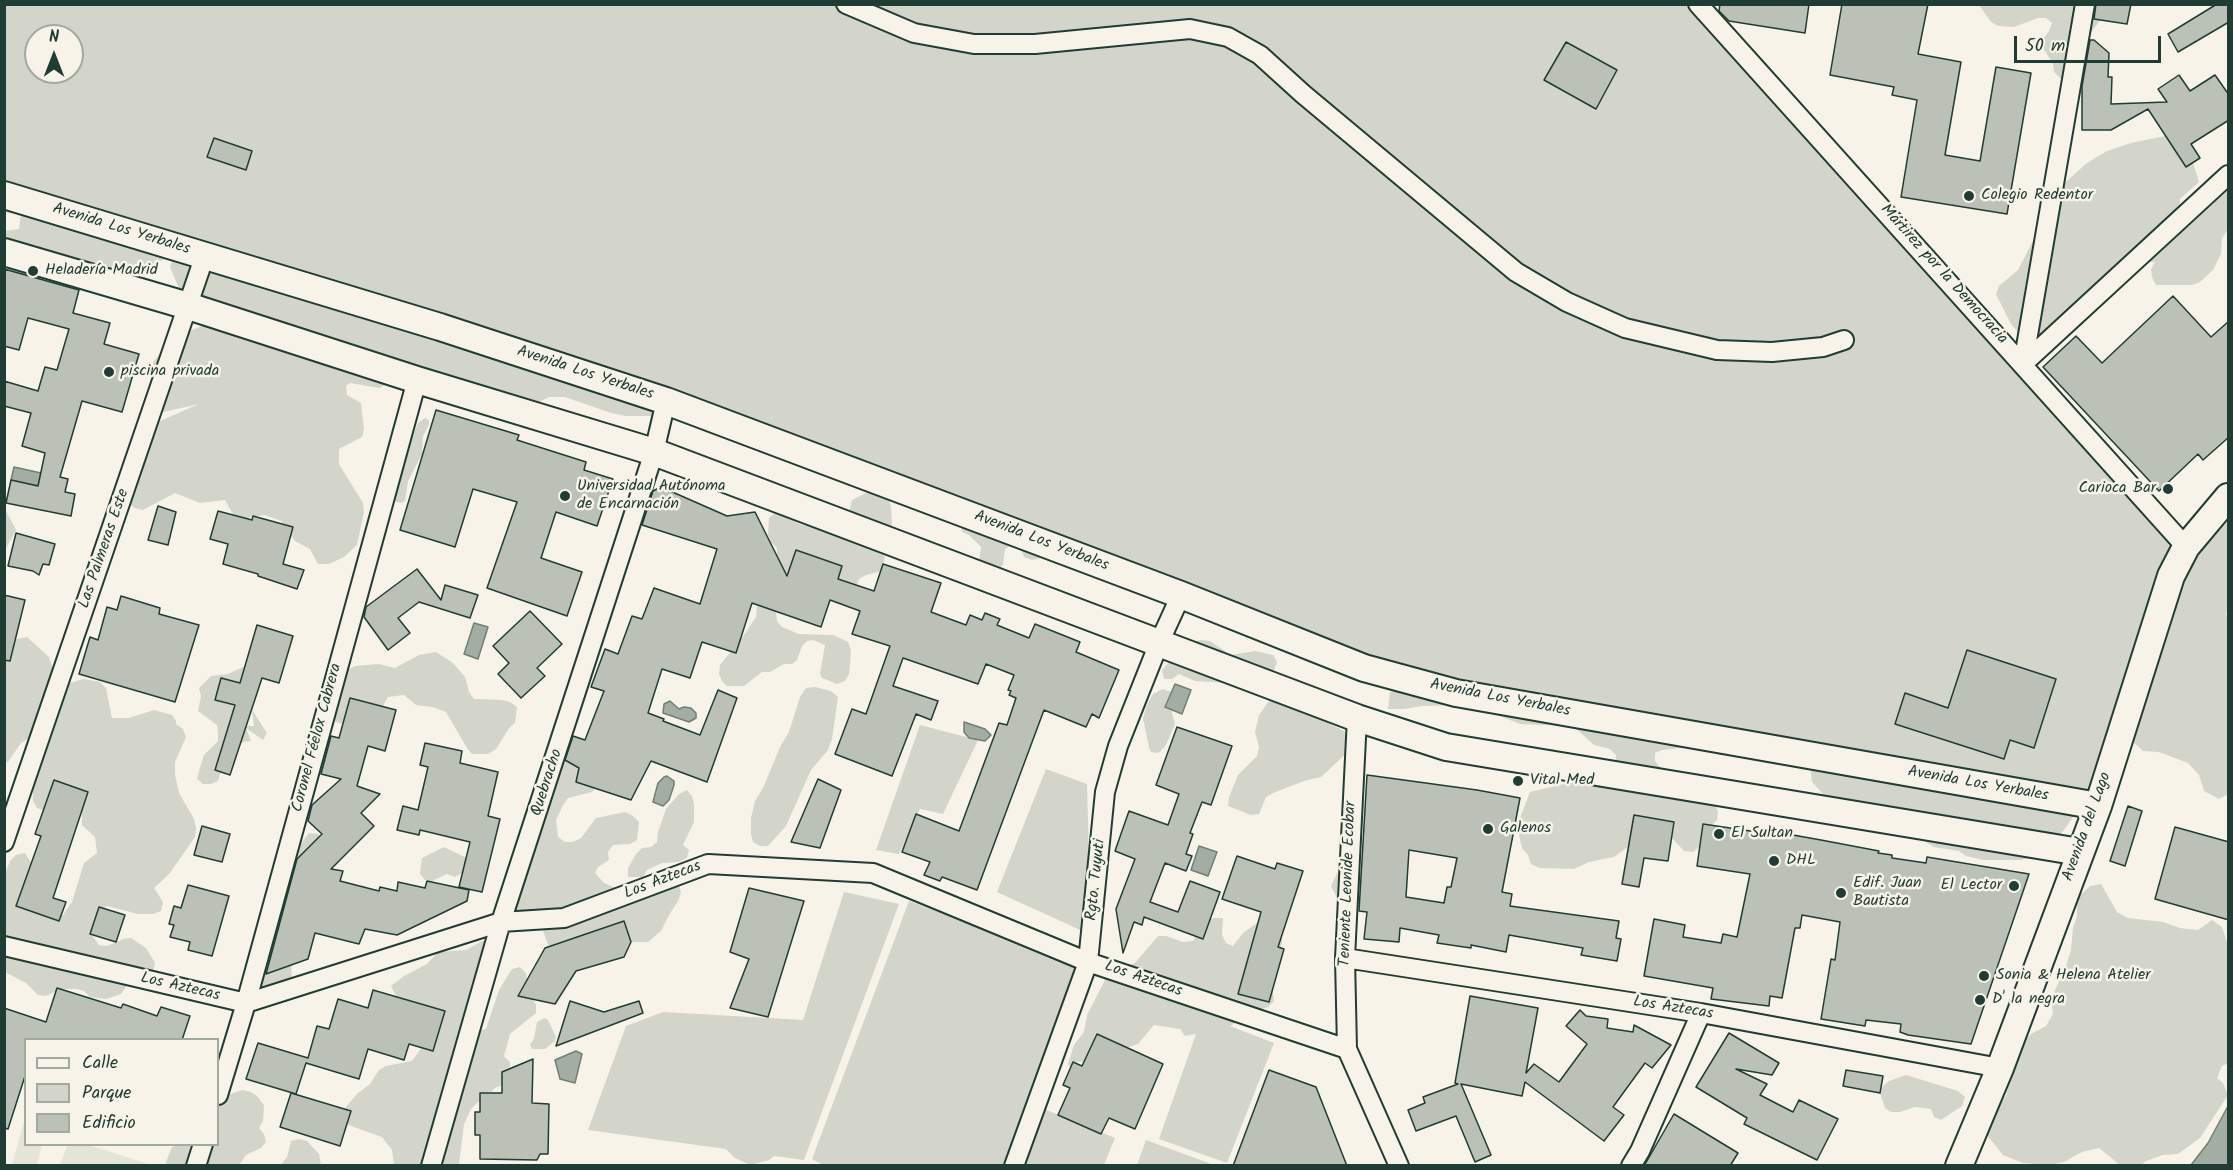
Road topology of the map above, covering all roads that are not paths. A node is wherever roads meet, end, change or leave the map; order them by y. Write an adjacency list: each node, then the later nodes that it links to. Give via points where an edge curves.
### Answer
1 (846, 4): 9 (street, via 914,33 974,44 1035,44 1190,29 1228,37 1260,54 1516,272 1567,302 1625,328 1717,350 1772,352 1822,347)
2 (1698, 4): 10 (street, Mártirez por la Democracia)
3 (2085, 4): 10 (street)
4 (2229, 175): 10 (street)
5 (4, 195): 7 (street, Avenida Los Yerbales)
6 (4, 252): 8 (street)
7 (205, 255): 8 (street, Las Palmeras Este); 12 (street, Avenida Los Yerbales)
8 (188, 306): 11 (street); 20 (street, Las Palmeras Este)
9 (1844, 340)
10 (2023, 364): 15 (street, Mártirez por la Democracia)
11 (417, 380): 13 (street); 26 (street, Coronel Féelox Cabrera)
12 (666, 401): 13 (street, Quebracho); 16 (street, Avenida Los Yerbales)
13 (654, 452): 17 (street); 22 (street, Quebracho)
14 (2229, 497): 15 (street, Avenida del Lago)
15 (2186, 547): 19 (street, Avenida del Lago, via 2171,576)
16 (1181, 595): 17 (street, Rgto. Tuyuti); 19 (street, Avenida Los Yerbales, via 1364,668 1456,693)
17 (1159, 643): 18 (street); 25 (street, Rgto. Tuyuti, via 1118,746 1105,792)
18 (1357, 718): 21 (street, via 1446,747); 24 (street, Teniente Leonide Ecobar)
19 (2098, 806): 21 (street, Avenida del Lago)
20 (4, 842)
21 (2079, 852): 29 (street, Avenida del Lago)
22 (501, 922): 25 (street, Los Aztecas, via 564,918 708,864 873,873); 26 (street, Los Aztecas); 33 (street, Quebracho)
23 (4, 946): 26 (street, Los Aztecas)
24 (1345, 958): 27 (street, Los Aztecas); 28 (street, Teniente Leonide Ecobar)
25 (1088, 962): 28 (street, Los Aztecas); 34 (street, Rgto. Tuyuti)
26 (246, 1003): 30 (street, Coronel Féelox Cabrera)
27 (1701, 1013): 29 (street, Los Aztecas); 36 (street)
28 (1347, 1049): 35 (street)
29 (2000, 1068): 37 (street, Avenida del Lago)
30 (219, 1092)
31 (201, 1146): 32 (street)
32 (196, 1166)
33 (430, 1166)
34 (1014, 1166)
35 (1400, 1166)
36 (1631, 1166)
37 (1959, 1166)

